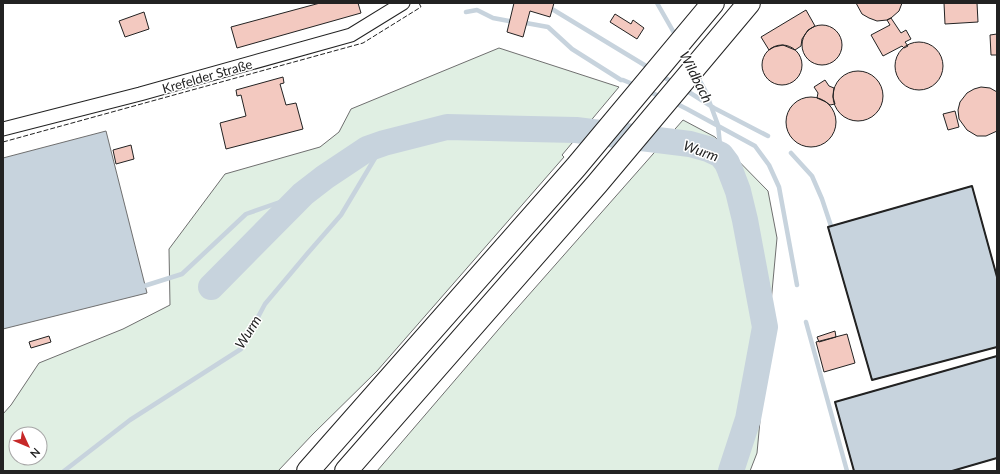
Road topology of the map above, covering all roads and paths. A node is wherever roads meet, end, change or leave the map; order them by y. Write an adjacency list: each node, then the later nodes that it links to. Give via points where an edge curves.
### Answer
1 (403, 3): 4 (street, Krefelder Straße, via 351,35)
2 (713, 3): 5 (highway, via 576,167)
3 (749, 3): 6 (highway, via 597,184)
4 (3, 129)
5 (308, 471)
6 (346, 471)

